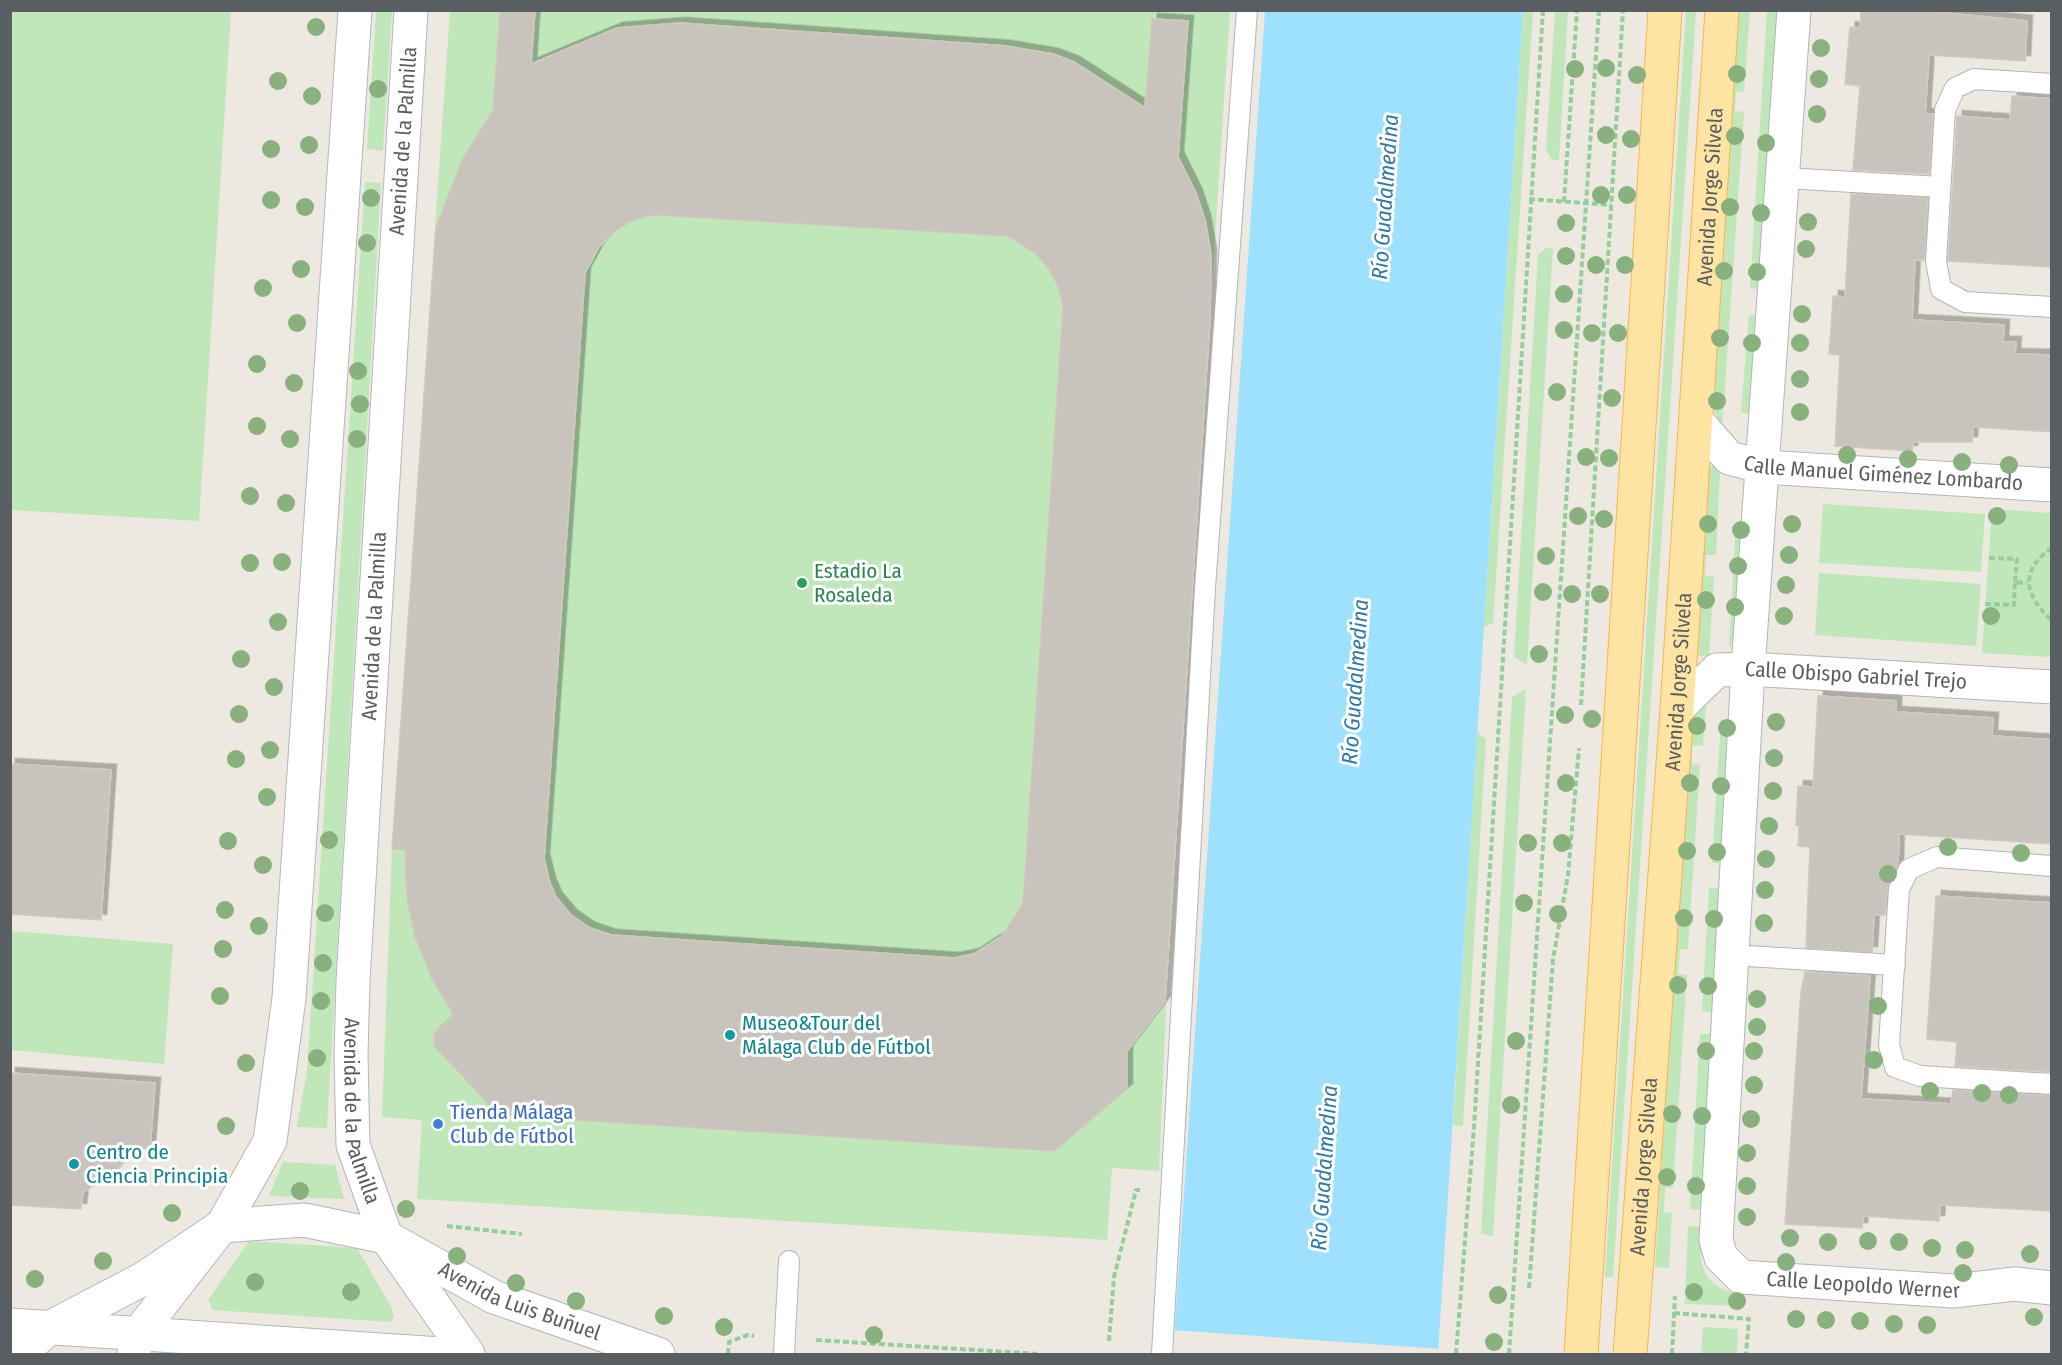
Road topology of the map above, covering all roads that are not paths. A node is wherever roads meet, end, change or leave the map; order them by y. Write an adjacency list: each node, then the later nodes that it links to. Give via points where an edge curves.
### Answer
1 (355, 10): 21 (main road, via 289,998 270,1141)
2 (411, 10): 22 (main road, Avenida de la Palmilla, via 351,1056 353,1145)
3 (1247, 10): 33 (lane, via 1205,588)
4 (1665, 10): 34 (main road)
5 (1722, 10): 11 (main road, Avenida Jorge Silvela)
6 (1794, 10): 8 (main road)
7 (2052, 84): 9 (lane, via 1974,79 1955,88 1945,110)
8 (1784, 178): 9 (lane); 12 (main road)
9 (1940, 187): 10 (lane, via 1935,261 1941,289 1965,302)
10 (2052, 307)
11 (1696, 420): 12 (main road, Calle Manuel Giménez Lombardo, via 1729,458); 16 (main road, Avenida Jorge Silvela)
12 (1764, 467): 13 (main road, Calle Manuel Giménez Lombardo); 14 (main road)
13 (2052, 485)
14 (1748, 669): 15 (main road, Calle Obispo Gabriel Trejo); 16 (main road, Calle Obispo Gabriel Trejo, via 1717,670); 18 (main road)
15 (2052, 687)
16 (1677, 709): 35 (main road, Avenida Jorge Silvela)
17 (2052, 866): 19 (lane, via 1937,857 1909,869 1899,889)
18 (1731, 956): 19 (lane); 24 (main road, Calle Leopoldo Werner, via 1716,1240 1721,1257 1741,1277 1953,1291 2015,1284)
19 (1895, 965): 20 (lane, via 1889,1045 1895,1067 1920,1076)
20 (2052, 1084)
21 (222, 1226): 22 (main road, Avenida Luis Buñuel, via 304,1220); 26 (main road, via 142,1279); 27 (main road)
22 (386, 1237): 31 (main road, Avenida de la Palmilla); 32 (main road, Avenida Luis Buñuel, via 494,1297)
23 (789, 1261): 28 (lane)
24 (2052, 1288)
25 (10, 1325): 26 (main road)
26 (49, 1328): 27 (main road); 29 (main road)
27 (135, 1345): 30 (main road)
28 (785, 1346)
29 (20, 1354)
30 (441, 1354)
31 (468, 1354)
32 (658, 1354)
33 (1162, 1354)
34 (1581, 1354)
35 (1630, 1354)

